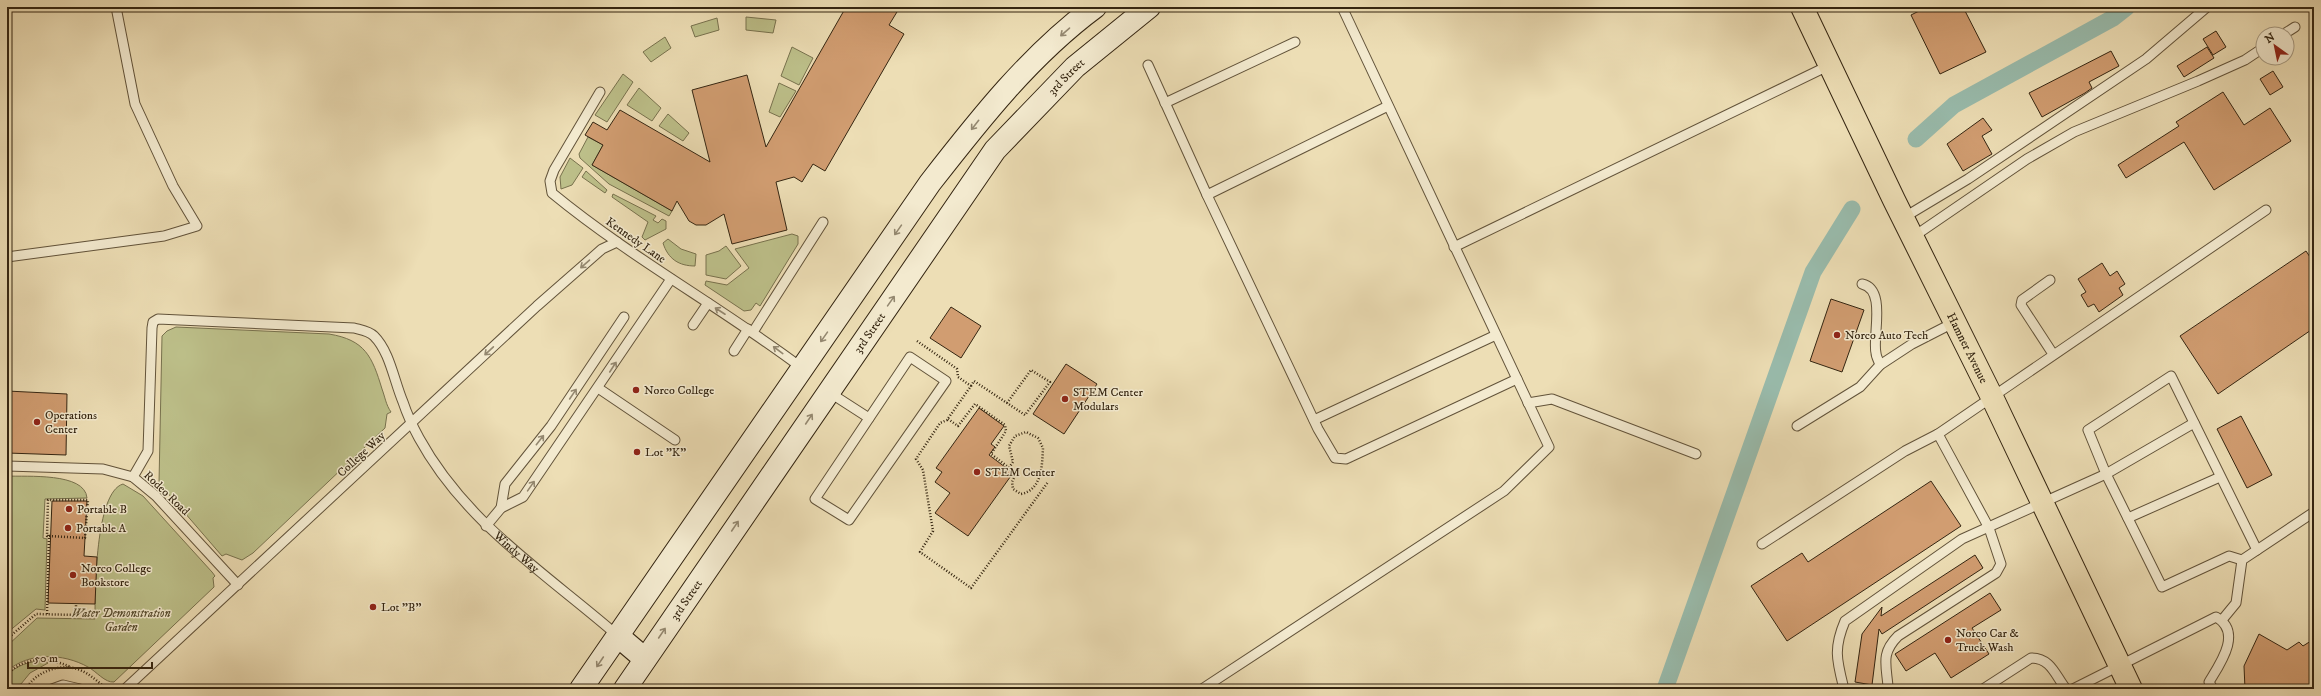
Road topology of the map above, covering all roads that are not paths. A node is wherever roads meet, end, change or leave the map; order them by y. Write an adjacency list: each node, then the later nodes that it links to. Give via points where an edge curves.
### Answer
1 (116, 7): 21 (lane, via 135,104 173,186 197,226 164,236)
2 (1095, 7): 34 (street, one-way to 34, via 1041,53 984,113 930,183)
3 (1149, 7): 37 (street, 3rd Street, one-way to 3, via 995,150 1075,67)
4 (1342, 7): 13 (lane)
5 (2207, 7): 15 (lane, via 2146,59 1968,179)
6 (1803, 8): 9 (main road, Hamner Avenue)
7 (1294, 42): 12 (lane)
8 (2255, 53): 18 (lane, via 2198,81 2074,132 2020,164)
9 (1830, 65): 15 (main road, Hamner Avenue); 20 (lane)
10 (1148, 66): 12 (lane)
11 (600, 92): 19 (lane, Kennedy Lane, via 550,181 552,193)
12 (1165, 103): 14 (lane)
13 (1388, 106): 14 (lane); 20 (lane)
14 (1207, 195): 41 (lane)
15 (1898, 209): 18 (main road, Hamner Avenue)
16 (2266, 210): 32 (lane)
17 (823, 222): 29 (lane)
18 (1913, 237): 27 (main road, Hamner Avenue)
19 (617, 242): 22 (lane, Kennedy Lane); 42 (lane, College Way, one-way to 42, via 602,249 537,306)
20 (1454, 247): 30 (lane)
21 (7, 257)
22 (671, 279): 25 (lane, Kennedy Lane); 36 (lane, one-way to 22)
23 (2050, 280): 32 (lane, via 2022,300 2021,305)
24 (1862, 284): 33 (lane, via 1874,293 1877,313 1875,353)
25 (708, 303): 28 (lane); 29 (lane, Kennedy Lane, one-way to 25)
26 (624, 317): 53 (lane, one-way to 26, via 505,484 551,426)
27 (1955, 322): 33 (lane, via 1912,344); 38 (main road, Hamner Avenue)
28 (693, 325)
29 (751, 330): 31 (lane); 34 (lane, Kennedy Lane, one-way to 29)
30 (1496, 335): 35 (lane); 41 (lane)
31 (734, 351)
32 (2053, 354): 38 (lane)
33 (1880, 365): 44 (lane, via 1860,387)
34 (802, 368): 63 (street)
35 (1517, 379): 39 (lane); 41 (lane, via 1346,459 1335,458)
36 (598, 388): 46 (lane); 53 (lane, one-way to 36, via 523,497)
37 (830, 389): 40 (lane, via 838,398); 64 (street, 3rd Street, one-way to 37)
38 (1992, 396): 45 (lane); 52 (main road, Hamner Avenue)
39 (1528, 404): 47 (lane, via 1552,399); 71 (lane, via 1549,447 1504,491)
40 (869, 418): 40 (lane, via 815,499 849,520 946,380 910,357)
41 (1314, 420)
42 (412, 423): 51 (lane, Windy Way, via 382,346 372,334 365,331 354,328 158,319 153,322 152,328 148,451); 56 (lane, Windy Way, via 440,470); 61 (lane, College Way)
43 (2194, 423): 49 (lane); 49 (lane, via 2171,376 2088,430); 50 (lane)
44 (1797, 426)
45 (1938, 434): 57 (lane); 58 (lane, via 1905,451)
46 (675, 440)
47 (1696, 454)
48 (7, 466): 51 (lane, Rodeo Road, via 103,469)
49 (2106, 474): 52 (lane); 55 (lane)
50 (2220, 476): 55 (lane); 59 (lane)
51 (133, 477): 61 (lane, Rodeo Road, via 156,496)
52 (2042, 504): 57 (lane); 65 (main road, Hamner Avenue)
53 (501, 508): 56 (lane)
54 (2314, 512): 59 (lane)
55 (2128, 518): 60 (lane, via 2162,587 2229,556)
56 (486, 526): 63 (lane, Windy Way)
57 (1989, 528): 72 (lane, via 1962,539 1845,621 1837,639 1838,664); 73 (lane, via 2001,564 2000,569 1898,636 1888,646 1885,656 1888,686)
58 (1762, 544)
59 (2257, 550): 60 (lane)
60 (2242, 560): 62 (lane, via 2236,603)
61 (238, 585): 68 (lane, College Way)
62 (2222, 620): 65 (lane, via 2216,617); 78 (lane, via 2228,630 2228,651 2209,682)
63 (618, 636): 64 (street, Windy Way); 69 (street, one-way to 69)
64 (645, 659): 70 (street, 3rd Street)
65 (2120, 664): 76 (lane); 77 (main road, Hamner Avenue)
66 (52, 689): 67 (lane, via 63,685)
67 (80, 689)
68 (126, 689)
69 (582, 689)
70 (624, 689)
71 (1202, 689)
72 (1844, 689)
73 (1886, 689)
74 (1983, 689): 75 (lane, via 2031,658 2047,661)
75 (2066, 689)
76 (2073, 689)
77 (2131, 689)
78 (2212, 689)

